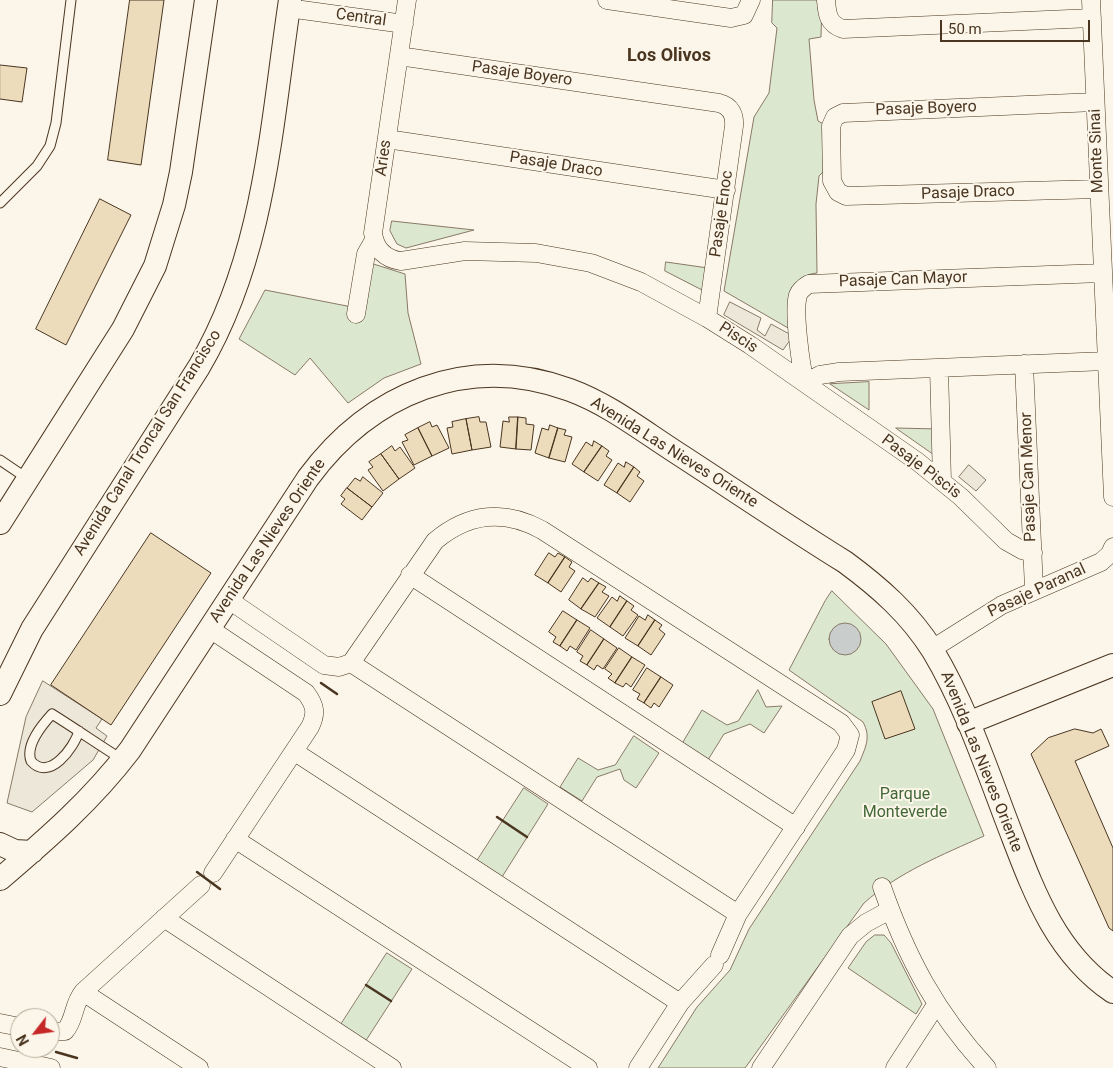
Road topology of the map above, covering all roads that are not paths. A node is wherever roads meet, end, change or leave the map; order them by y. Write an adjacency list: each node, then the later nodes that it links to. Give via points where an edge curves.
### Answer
1 (71, 0): 18 (lane, via 56,124 50,146 37,166)
2 (206, 0): 29 (street, via 181,172 170,222 155,266 123,329)
3 (407, 0): 10 (street, Aries)
4 (608, 0): 8 (street, via 731,18)
5 (826, 0): 9 (street, via 828,17 844,29)
6 (1091, 0): 9 (street, Monte Sinai)
7 (289, 4): 10 (street, Central); 42 (street, Avenida Canal Troncal San Francisco, via 262,195 233,300 199,367 32,629)
8 (748, 7)
9 (1092, 18): 12 (street, Monte Sinai)
10 (404, 24): 11 (street, Aries)
11 (399, 56): 13 (street, Pasaje Boyero, via 719,103); 14 (street, Aries)
12 (1096, 102): 15 (street, Monte Sinai); 17 (street, Pasaje Boyero, via 843,113 831,126 832,181)
13 (732, 111): 16 (street, Pasaje Enoc, via 735,121)
14 (387, 139): 16 (street, Pasaje Draco); 19 (street, Aries)
15 (1099, 189): 17 (street, Pasaje Draco, via 850,196); 20 (street, Monte Sinai)
16 (726, 190): 22 (street, Pasaje Enoc)
17 (838, 192)
18 (0, 203)
19 (374, 240): 21 (street, Aries, via 366,254); 22 (street, Piscis, via 386,257 401,261 483,250 536,253 591,263 641,282)
20 (1102, 273): 23 (street, Monte Sinai); 27 (street, Pasaje Can Mayor, via 809,284 799,293 797,302 799,356)
21 (356, 314)
22 (707, 318): 27 (street, Piscis)
23 (1109, 338): 24 (street, Monte Sinai)
24 (1110, 363): 25 (street); 31 (street)
25 (1024, 364): 26 (street); 34 (street, Pasaje Can Menor)
26 (939, 368): 27 (street, via 839,372 820,375); 30 (street)
27 (805, 384): 30 (street, Pasaje Piscis)
28 (0, 460): 29 (lane)
29 (28, 479): 32 (street)
30 (942, 481): 34 (street, Pasaje Piscis, via 1006,541)
31 (1113, 497)
32 (0, 523)
33 (1113, 547): 36 (street, Pasaje Paranal, via 1101,562)
34 (1033, 553): 36 (street, Pasaje Can Menor)
35 (410, 575): 40 (street); 47 (street); 47 (street, via 435,541 468,520 500,515 528,522 841,723 850,736 848,746)
36 (1034, 589): 39 (street, Pasaje Paranal, via 995,609)
37 (228, 600): 38 (street, Avenida Las Nieves Oriente); 39 (street, Avenida Las Nieves Oriente, via 308,478 354,427 394,401 422,388 500,376 547,382 591,398 612,410 868,578 903,611); 40 (street, via 324,665 339,667)
38 (210, 629): 45 (street, via 311,699 314,720); 46 (street, Avenida Las Nieves Oriente)
39 (932, 649): 43 (street, Avenida Las Nieves Oriente)
40 (351, 663): 54 (street)
41 (1113, 665): 43 (street)
42 (0, 694)
43 (968, 723): 57 (street, Avenida Las Nieves Oriente, via 1028,878 1049,923 1076,960)
44 (79, 731): 44 (lane, via 52,714 34,740 29,752 31,761 44,768 57,762 71,748); 46 (lane)
45 (295, 752): 48 (street); 58 (street)
46 (123, 760): 50 (street, Avenida Las Nieves Oriente, via 92,798)
47 (796, 826): 54 (street)
48 (236, 839): 55 (street, via 207,879); 66 (street)
49 (0, 844): 50 (street, via 15,851)
50 (32, 852): 51 (street, Avenida Las Nieves Oriente)
51 (0, 880)
52 (882, 887): 53 (street)
53 (890, 910): 59 (street); 62 (street, via 850,936)
54 (738, 914): 58 (street, via 717,960)
55 (164, 918): 56 (street); 65 (street)
56 (83, 992): 60 (street, via 74,1005 68,1028); 64 (street)
57 (1113, 992)
58 (680, 1003): 67 (street)
59 (936, 1005): 68 (street); 69 (street)
60 (60, 1033)
61 (0, 1058): 63 (street)
62 (766, 1066)
63 (51, 1068)
64 (199, 1068)
65 (392, 1068)
66 (588, 1068)
67 (638, 1068)
68 (895, 1068)
69 (987, 1068)

